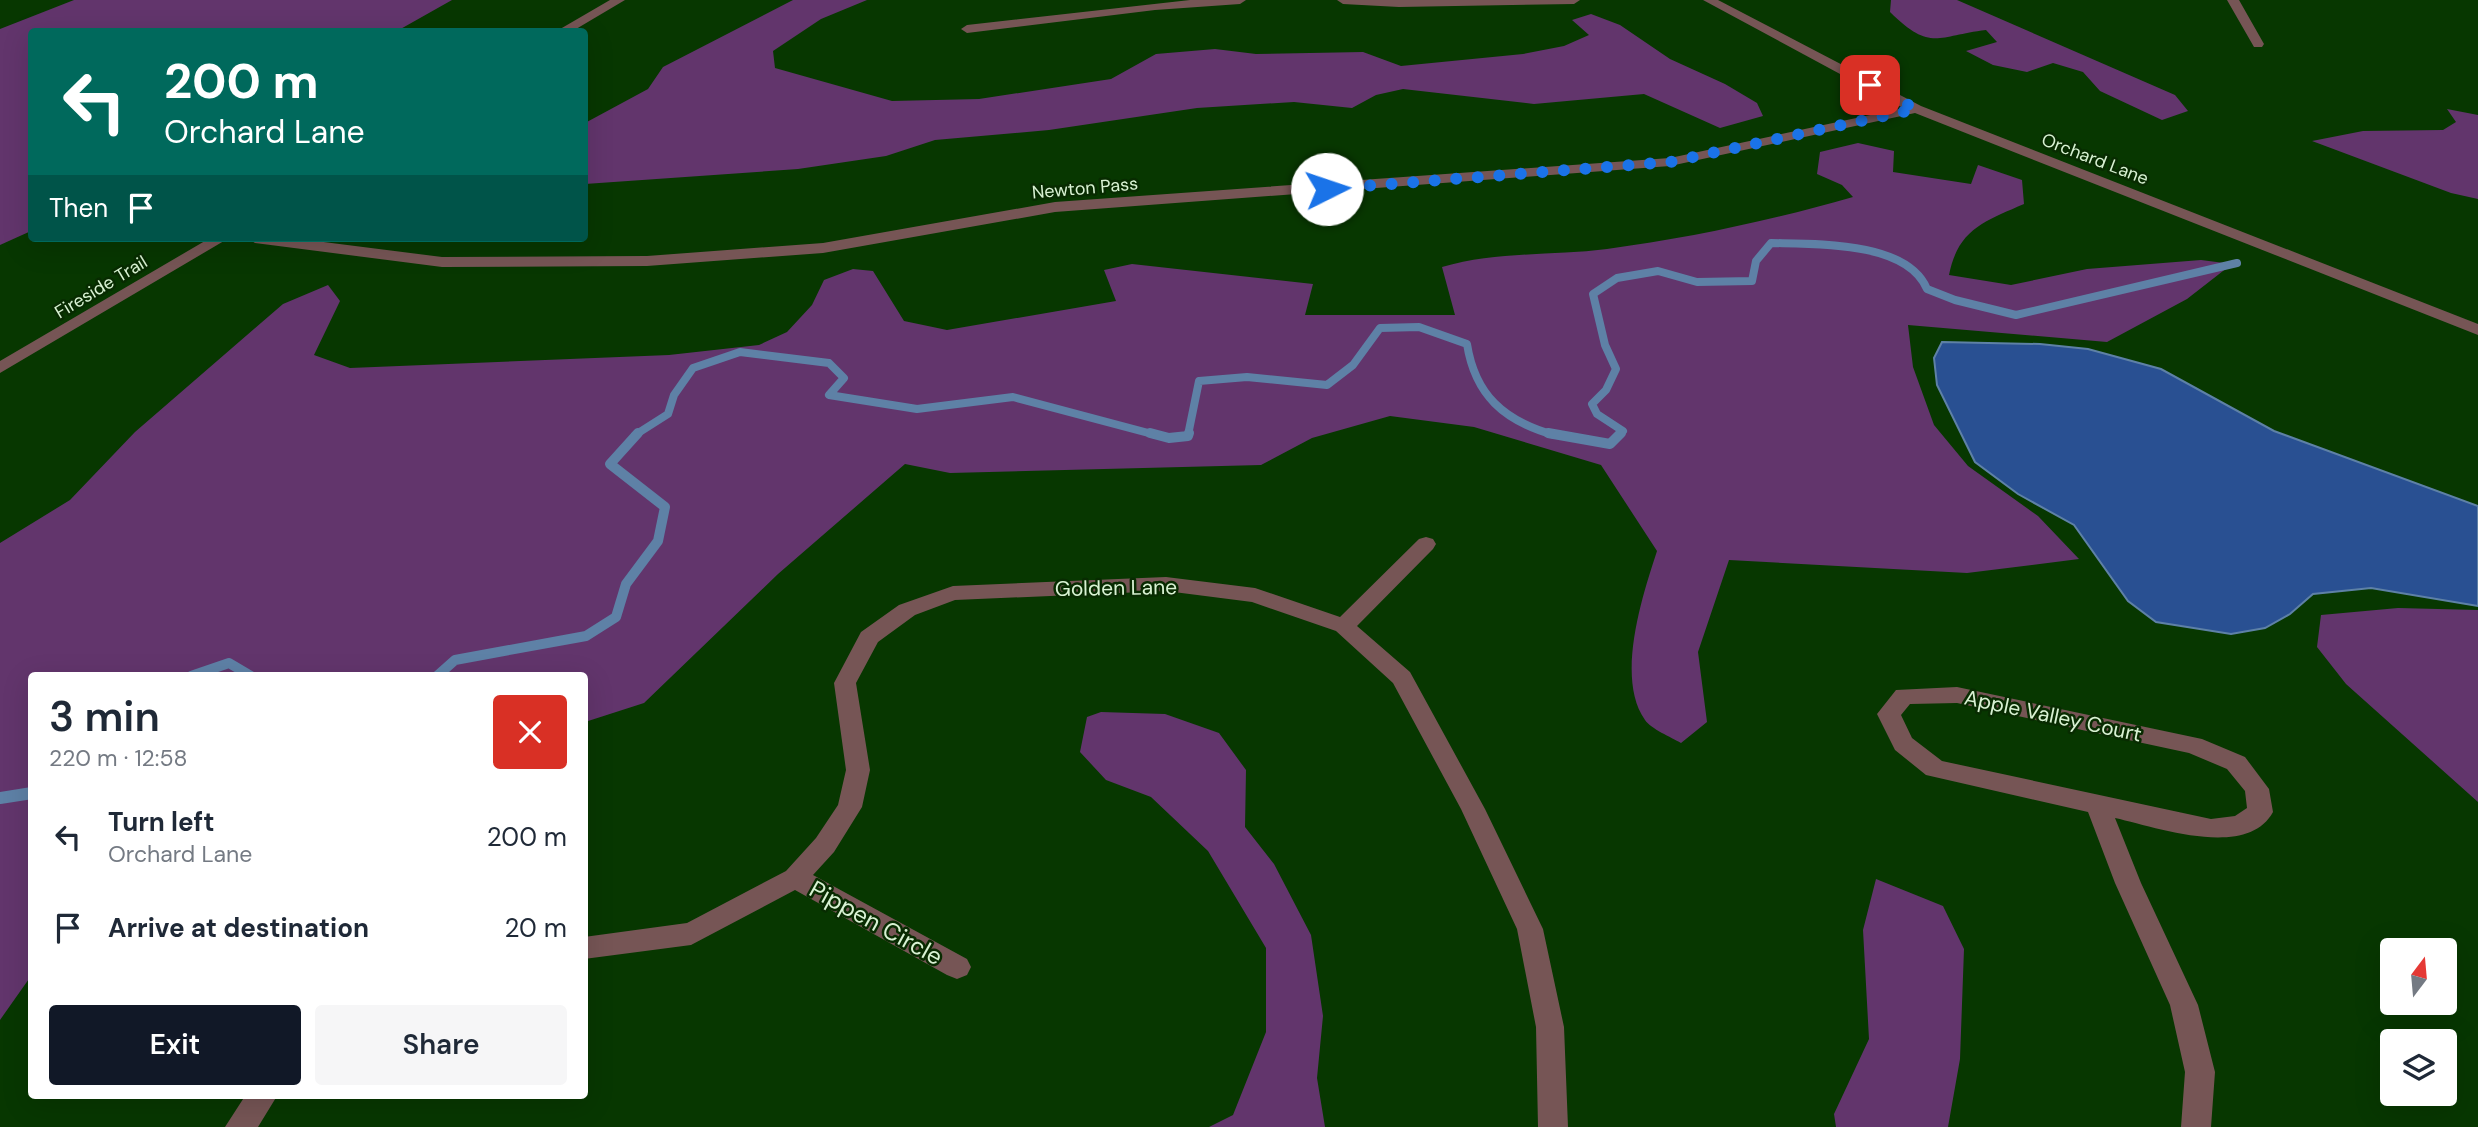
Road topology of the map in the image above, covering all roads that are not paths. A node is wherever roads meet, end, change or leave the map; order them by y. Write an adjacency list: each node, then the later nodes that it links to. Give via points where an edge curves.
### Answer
1 (620, 0): 7 (street)
2 (1240, 0): 8 (street)
3 (1343, 0): 4 (street)
4 (1574, 0)
5 (1709, 0): 10 (street, Orchard Lane)
6 (2232, 0): 9 (street)
7 (568, 28)
8 (967, 29)
9 (2258, 44)
10 (1916, 109): 12 (street, Newton Pass, via 1670,162 1055,208 823,248 646,261 442,262); 13 (street, Orchard Lane)
11 (214, 242): 14 (street, Fireside Trail)
12 (287, 242)
13 (2478, 330)
14 (0, 368)
15 (1426, 544): 16 (street)
16 (1344, 626): 18 (street, Golden Lane, via 1255,595 1167,584 953,593 906,610 869,637 845,683 858,769 850,807 825,845); 23 (street, Golden Lane, via 1402,678 1473,809 1530,929 1550,1027)
17 (2098, 805): 17 (street, Apple Valley Court, via 2211,829 2241,825 2260,813 2258,789 2236,763 2194,745 1957,695 1904,696 1889,714 1903,744 1935,769); 24 (street, via 2184,1005 2200,1072)
18 (795, 878): 19 (street, Golden Lane, via 691,934); 20 (street, Pippen Circle)
19 (588, 947)
20 (957, 967)
21 (260, 1099): 22 (street)
22 (240, 1127)
23 (1553, 1127)
24 (2196, 1127)

